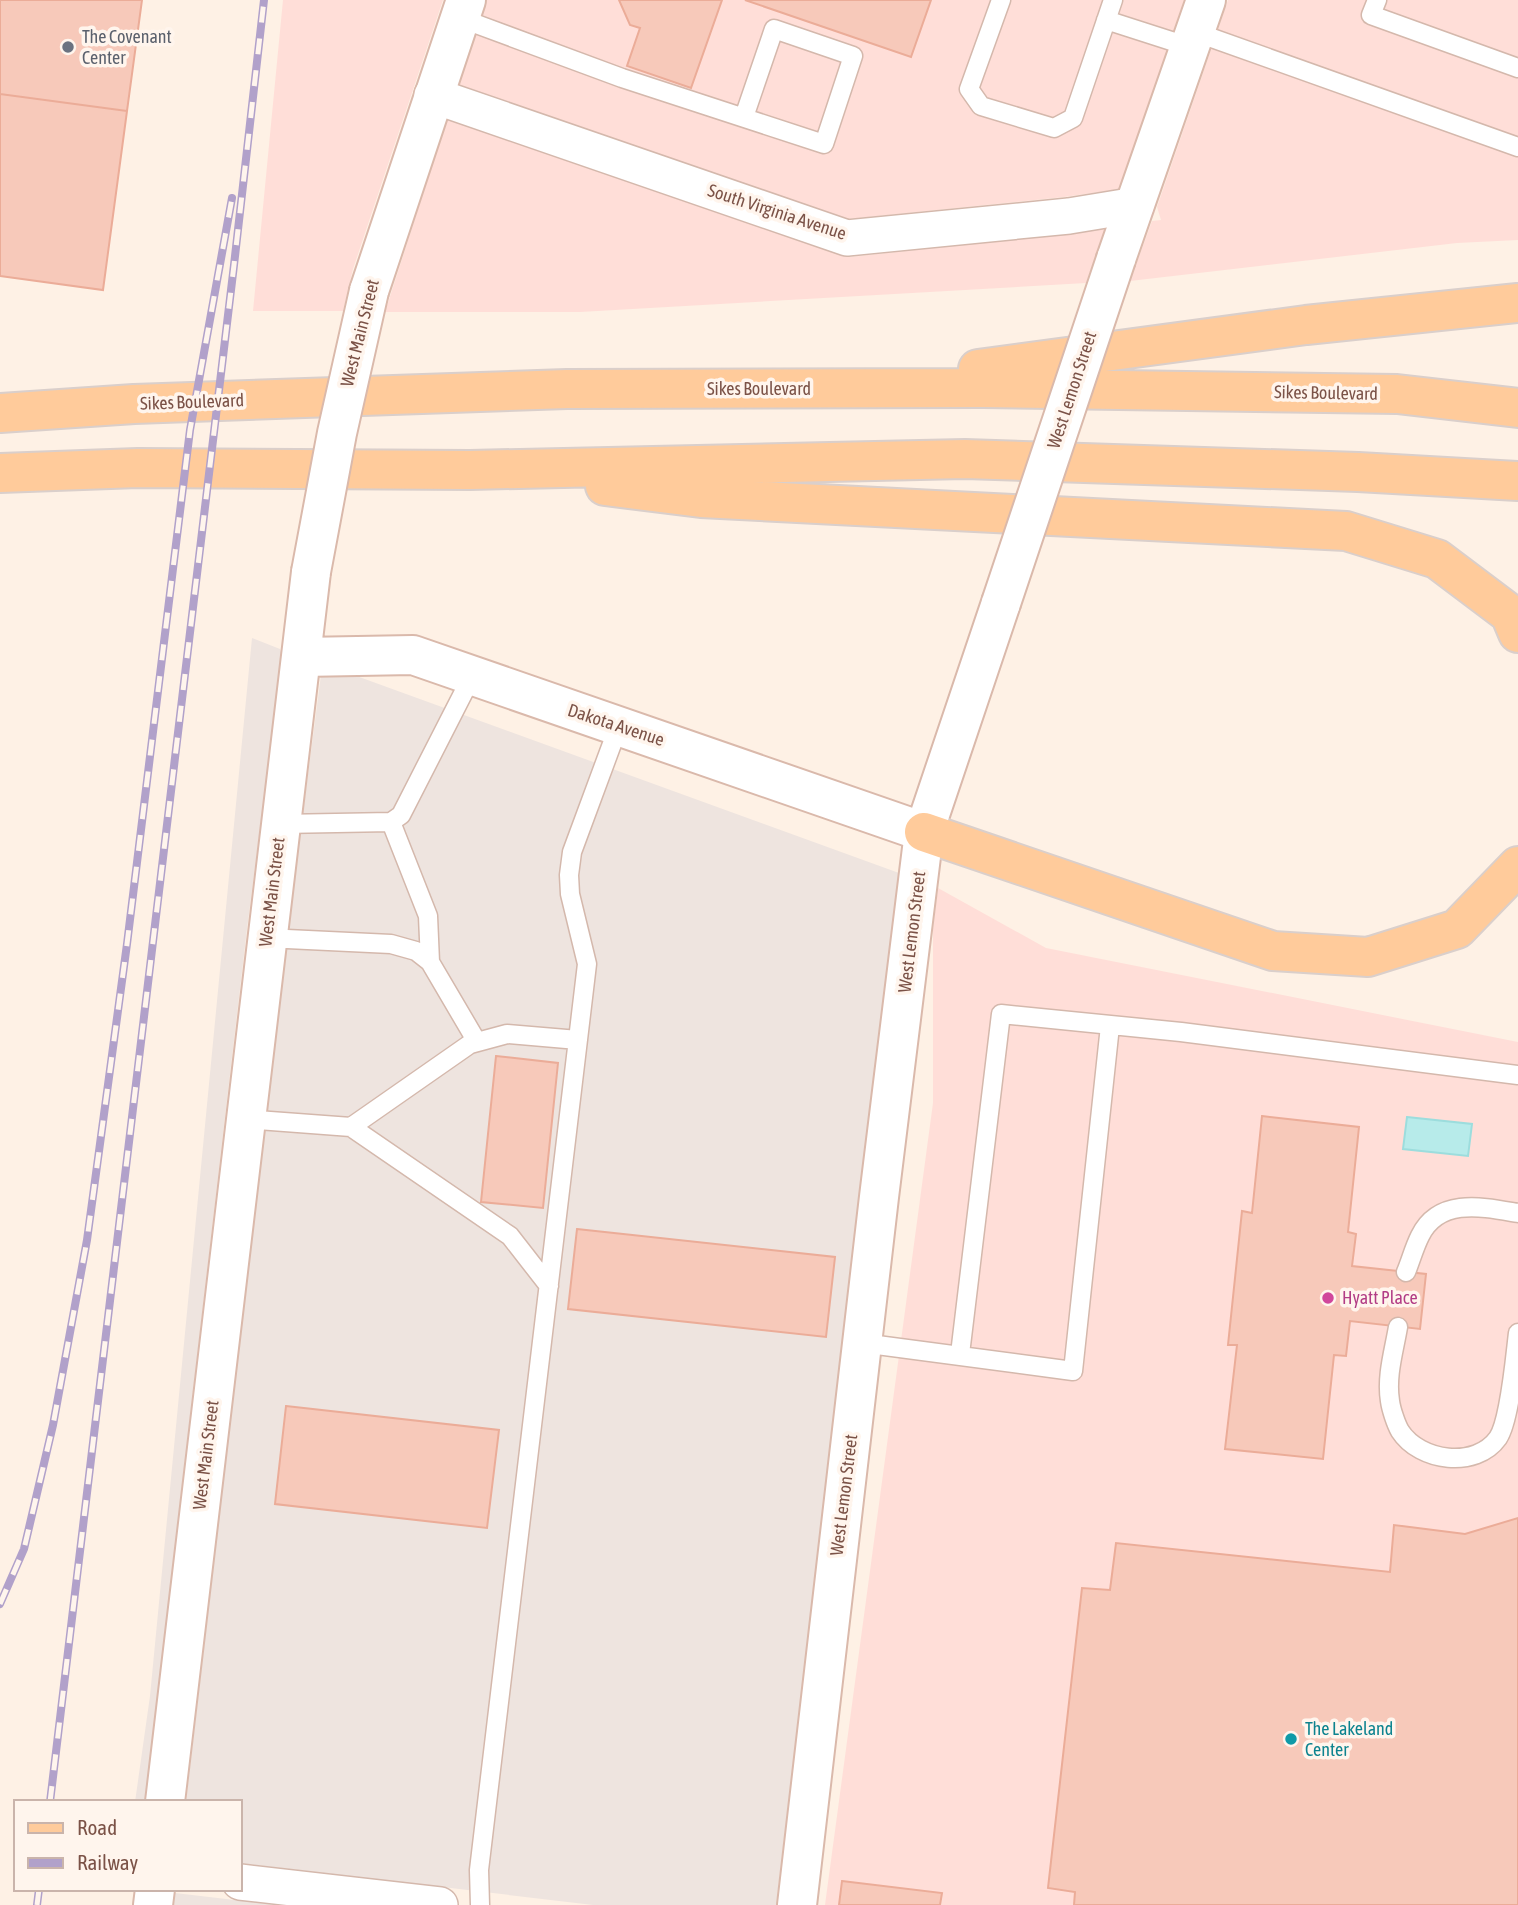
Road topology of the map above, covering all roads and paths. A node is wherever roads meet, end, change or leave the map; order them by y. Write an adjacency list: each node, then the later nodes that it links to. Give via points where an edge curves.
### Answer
1 (1001, 0): 5 (lane, via 969,89 981,106 1054,128 1073,118)
2 (1113, 0): 5 (lane)
3 (1377, 0): 7 (lane, via 1371,15)
4 (463, 9): 8 (main road, West Main Street); 9 (lane, via 622,78)
5 (1106, 20): 6 (lane)
6 (1197, 27): 10 (lane); 11 (main road, West Lemon Street)
7 (1518, 68)
8 (432, 95): 11 (street, South Virginia Avenue, via 847,238); 20 (main road, West Main Street, bridge, via 369,291 311,572)
9 (744, 117): 9 (lane, via 824,144 853,56 774,29)
10 (1518, 147)
11 (1136, 205): 25 (main road, West Lemon Street, bridge)
12 (1518, 303): 13 (main road, via 1306,325)
13 (829, 388): 14 (main road, Sikes Boulevard, via 1397,394); 15 (main road, Sikes Boulevard, via 554,389)
14 (1518, 408)
15 (9, 410)
16 (470, 470): 17 (main road, via 138,468); 18 (main road, via 965,459); 19 (main road, via 701,498 1346,531 1437,559 1510,614)
17 (0, 473)
18 (1518, 481)
19 (1518, 633)
20 (302, 657): 21 (main road, Dakota Avenue, via 413,655); 24 (main road, West Main Street)
21 (472, 676): 22 (main road, Dakota Avenue); 23 (lane, via 401,816)
22 (619, 725): 25 (main road, Dakota Avenue); 30 (lane, via 572,852 569,875 587,964)
23 (391, 822): 24 (lane); 28 (lane, via 428,916)
24 (281, 824): 27 (main road, West Main Street)
25 (924, 832): 26 (main road, via 1273,951 1368,957 1457,929); 40 (main road, West Lemon Street)
26 (1518, 866)
27 (266, 938): 28 (lane, via 391,944 416,951); 33 (main road, West Main Street)
28 (430, 962): 31 (lane)
29 (1111, 1026): 32 (lane); 41 (lane, via 1001,1014); 41 (lane, via 1073,1371)
30 (578, 1040): 31 (lane, via 507,1034); 37 (lane)
31 (477, 1042): 34 (lane)
32 (1518, 1075)
33 (245, 1119): 34 (lane); 42 (main road, West Main Street)
34 (351, 1127): 37 (lane, via 510,1236)
35 (1518, 1213): 36 (lane, via 1476,1206 1450,1208 1421,1234)
36 (1406, 1272)
37 (549, 1286): 45 (lane, via 479,1870)
38 (1398, 1326): 39 (lane, via 1389,1376 1390,1403 1401,1432 1420,1449 1445,1458 1487,1451 1500,1436)
39 (1518, 1333)
40 (862, 1342): 41 (lane); 46 (main road, West Lemon Street)
41 (960, 1354)
42 (165, 1800)
43 (242, 1882): 44 (street)
44 (440, 1905)
45 (480, 1905)
46 (797, 1905)

